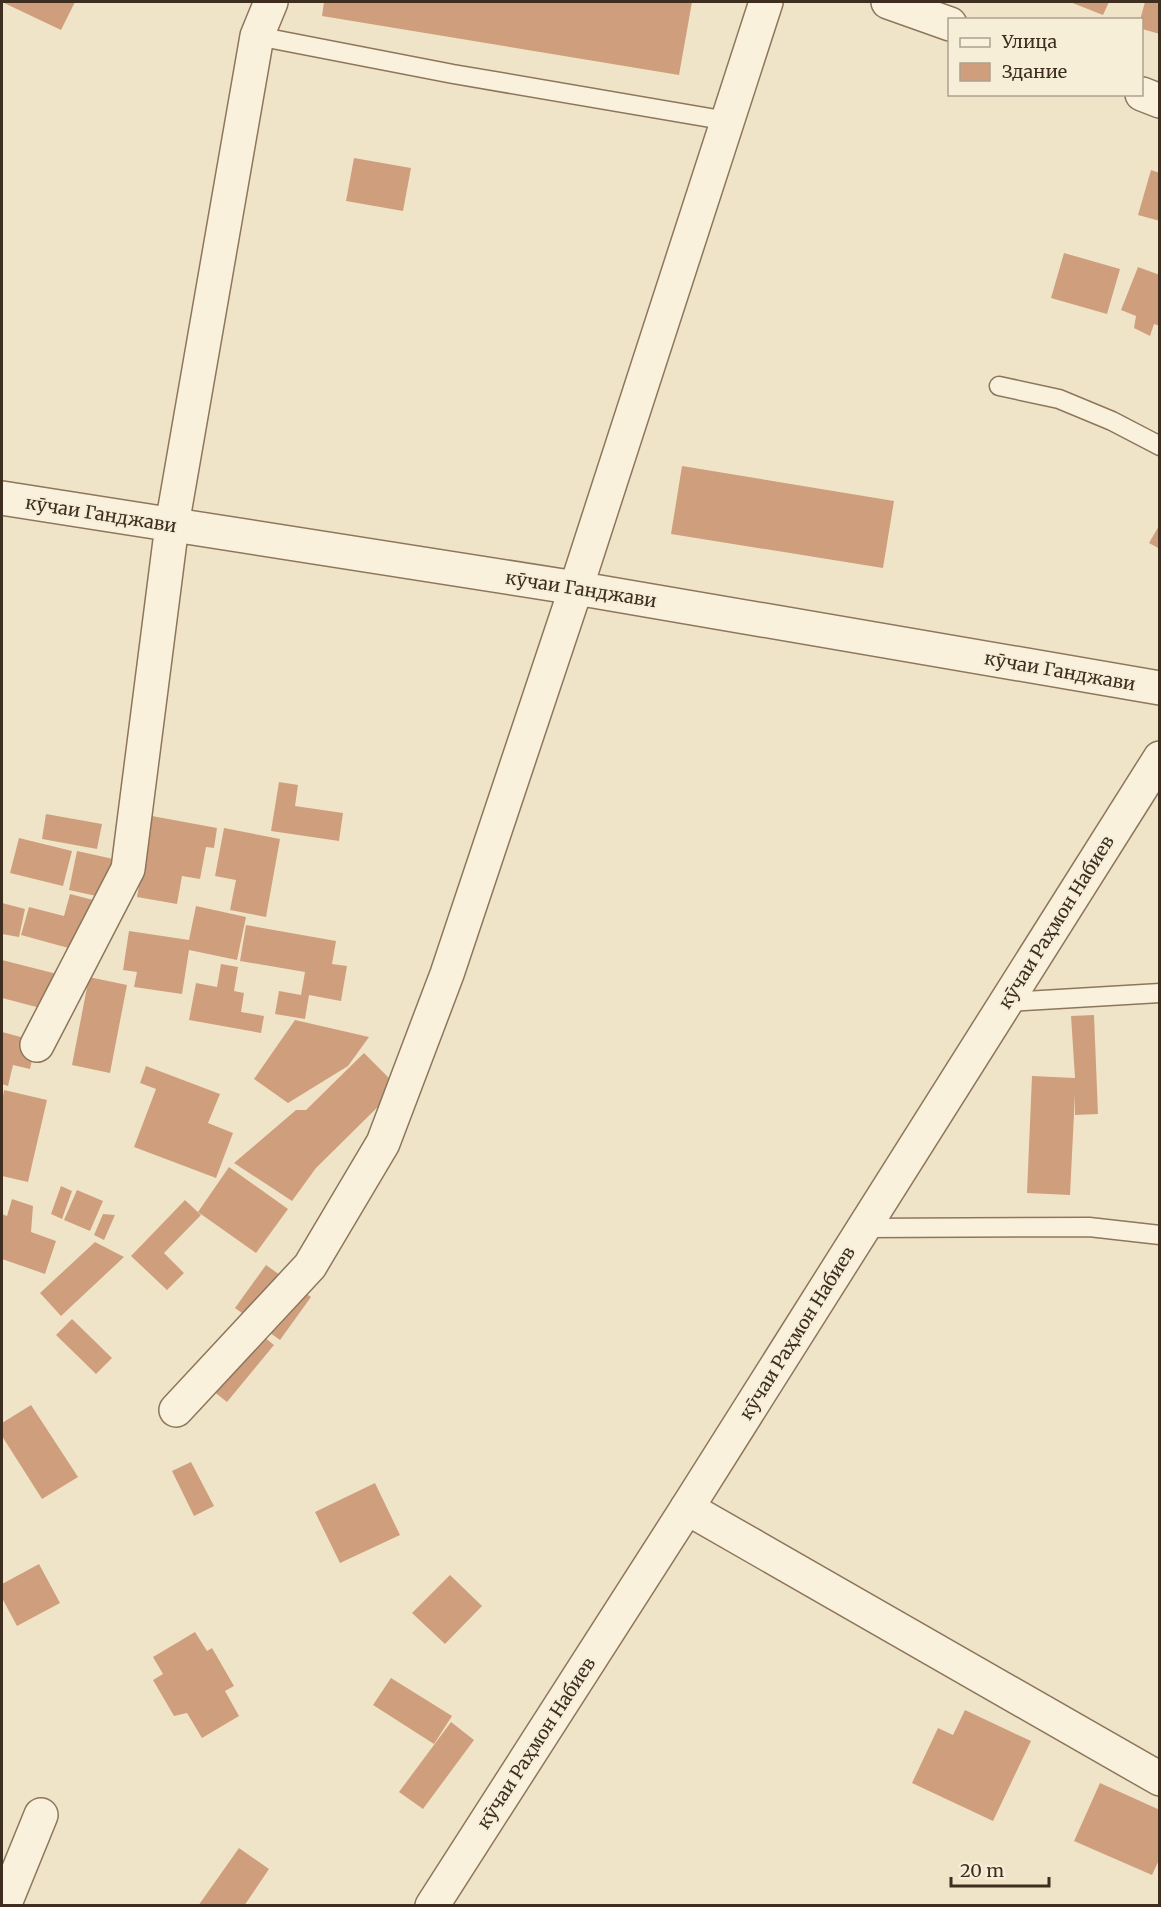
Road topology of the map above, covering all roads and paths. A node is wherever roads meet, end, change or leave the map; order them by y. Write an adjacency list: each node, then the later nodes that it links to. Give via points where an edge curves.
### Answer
1 (271, 2): 5 (street)
2 (766, 2): 8 (street)
3 (888, 2): 4 (street)
4 (948, 23)
5 (257, 36): 8 (lane); 12 (street)
6 (1143, 94): 7 (street)
7 (1160, 101)
8 (728, 121): 13 (street)
9 (999, 386): 10 (lane, via 1059,399)
10 (1160, 446)
11 (2, 498): 12 (street, кӯчаи Ганджави)
12 (172, 525): 13 (street, кӯчаи Ганджави); 18 (street, via 128,869)
13 (576, 588): 14 (street, кӯчаи Ганджави); 21 (street, via 447,974 383,1143 310,1266)
14 (1160, 687)
15 (1160, 758): 17 (street, кӯчаи Раҳмон Набиев)
16 (1160, 993): 17 (lane)
17 (1006, 1002): 19 (street, кӯчаи Раҳмон Набиев)
18 (37, 1045)
19 (863, 1228): 20 (lane, via 1089,1227); 22 (street, кӯчаи Раҳмон Набиев)
20 (1160, 1235)
21 (176, 1410)
22 (687, 1508): 23 (street); 26 (street, кӯчаи Раҳмон Набиев)
23 (1160, 1779)
24 (41, 1815): 25 (street)
25 (4, 1905)
26 (432, 1905)

